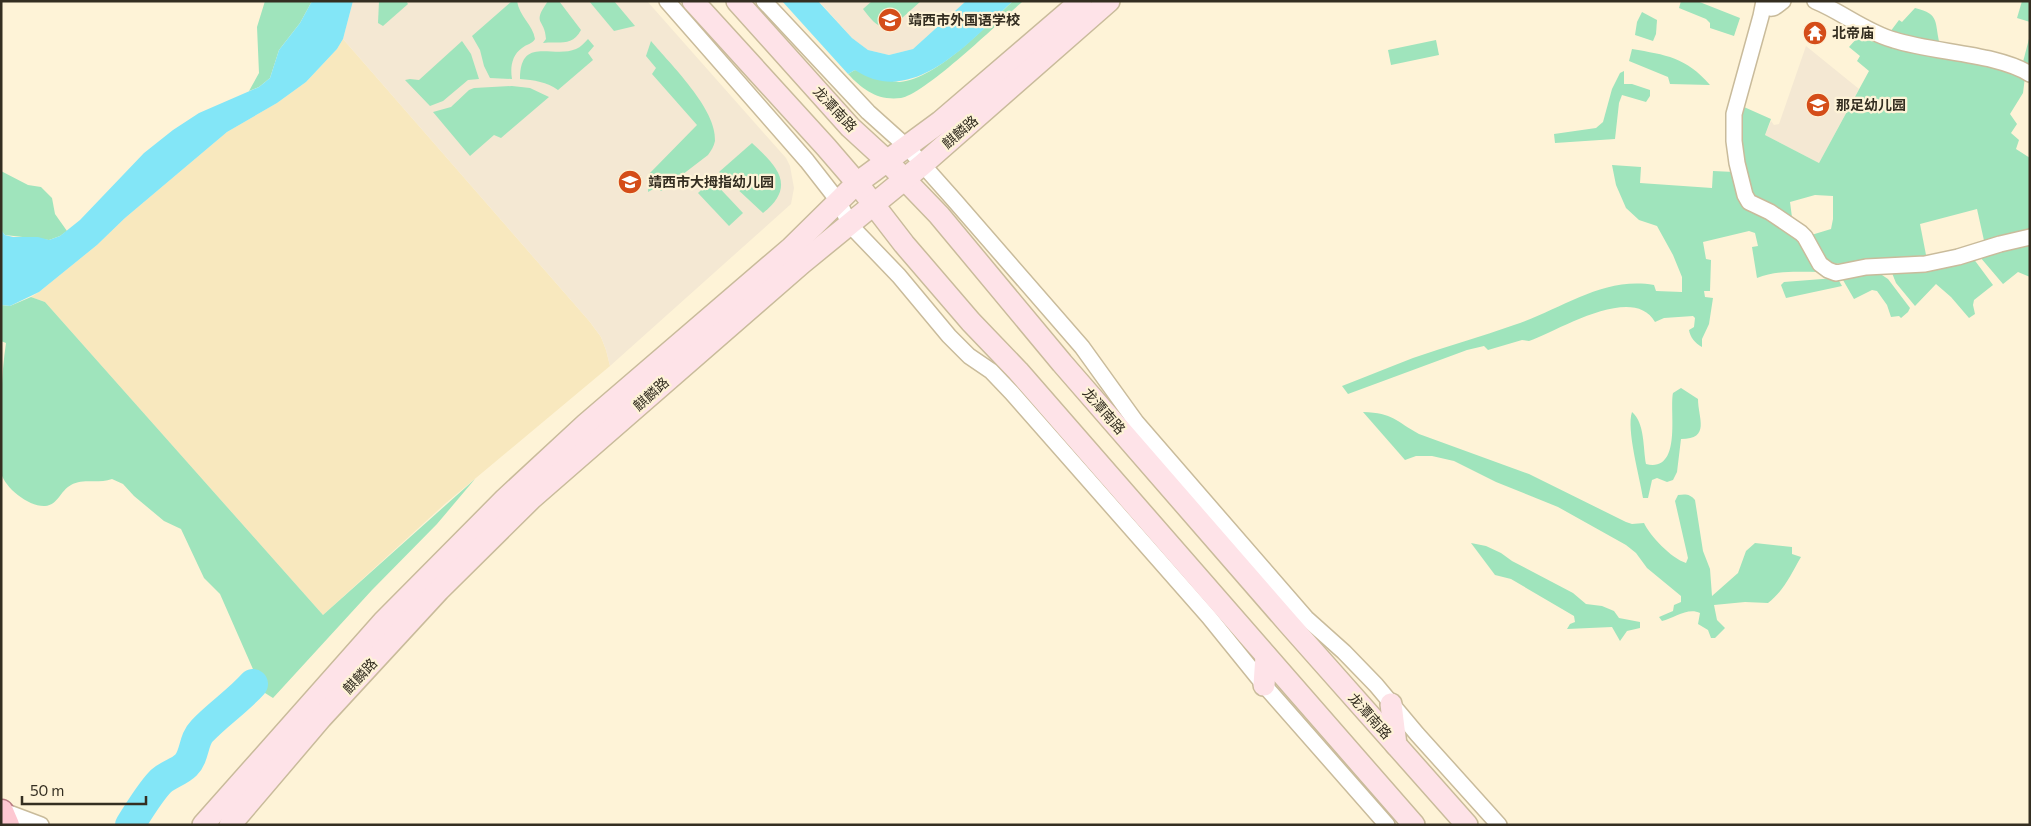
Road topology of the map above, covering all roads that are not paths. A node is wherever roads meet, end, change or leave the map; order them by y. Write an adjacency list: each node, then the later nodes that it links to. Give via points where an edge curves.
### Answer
1 (667, 1): 16 (street)
2 (693, 1): 15 (main road)
3 (737, 1): 12 (main road, 龙潭南路, via 850,127)
4 (764, 1): 11 (street, via 868,112)
5 (1081, 1): 11 (main road, 麒麟路)
6 (1109, 1): 13 (main road, 麒麟路)
7 (1784, 1): 9 (street, via 1770,9)
8 (1815, 1): 10 (street, via 1892,40 2011,65)
9 (1764, 4): 19 (street, via 1734,114 1736,163 1749,202 1801,233 1820,264 1836,273 1866,266 1911,265 1958,257)
10 (2030, 74)
11 (907, 147): 12 (main road, 麒麟路); 13 (street)
12 (886, 160): 14 (main road, 龙潭南路); 15 (main road, 麒麟路)
13 (922, 165): 14 (main road, 麒麟路); 22 (street, via 1082,347 1136,422 1306,618 1344,652)
14 (904, 178): 17 (main road, 麒麟路); 23 (main road, 龙潭南路)
15 (857, 183): 16 (main road, 麒麟路); 17 (main road)
16 (839, 202): 18 (street); 26 (main road, 麒麟路, via 505,499 382,622)
17 (873, 206): 18 (main road, 麒麟路); 20 (main road)
18 (850, 225): 21 (street, via 899,276 949,336 1012,393 1209,617); 27 (main road, 麒麟路, via 665,381 512,518 439,590)
19 (2030, 237)
20 (1266, 656): 21 (main road); 29 (main road)
21 (1264, 685): 28 (street)
22 (1391, 704): 23 (main road); 31 (street)
23 (1396, 745): 30 (main road, 龙潭南路)
24 (4, 815): 25 (street)
25 (41, 825)
26 (203, 825)
27 (230, 825)
28 (1387, 825)
29 (1414, 825)
30 (1467, 825)
31 (1499, 825)

